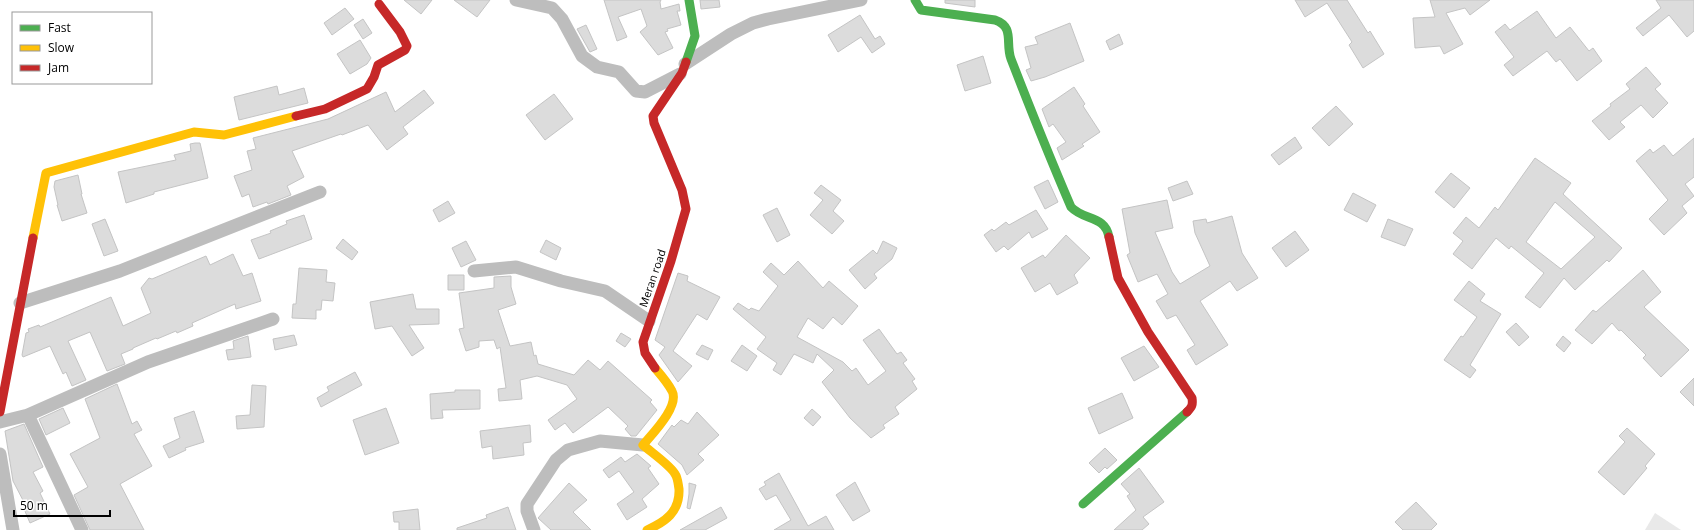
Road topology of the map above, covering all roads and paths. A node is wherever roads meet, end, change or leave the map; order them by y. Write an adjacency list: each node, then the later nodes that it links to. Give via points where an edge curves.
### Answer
1 (516, 0): 6 (street, via 552,8 562,19 582,56 597,67 620,72 636,91 644,92)
2 (689, 0): 6 (street, Meran road, via 695,36)
3 (861, 0): 6 (street, via 753,23 731,34)
4 (915, 0): 17 (street, via 921,10 995,20 1007,28 1009,54 1071,207 1075,213 1105,224 1118,278 1148,332 1192,398 1191,408)
5 (379, 4): 9 (street, via 407,46 405,50 378,66 367,89 318,111 224,135 194,132 46,173)
6 (684, 68): 11 (street, Meran road, via 653,116 682,190 686,209 671,262)
7 (320, 192): 9 (street, via 120,271)
8 (474, 271): 11 (street, via 516,267 605,291)
9 (20, 303): 12 (street)
10 (273, 319): 13 (street, via 148,362)
11 (649, 321): 15 (street, Meran road, via 643,342 645,353 674,392 675,398 672,407)
12 (0, 412)
13 (28, 415): 14 (street); 19 (street)
14 (0, 422)
15 (643, 445): 20 (street, via 600,441 568,450 556,460 527,504 526,511); 21 (street, via 675,473 679,485 679,497 674,512)
16 (0, 454): 18 (street)
17 (1084, 504)
18 (13, 530)
19 (82, 530)
20 (534, 530)
21 (647, 530)

